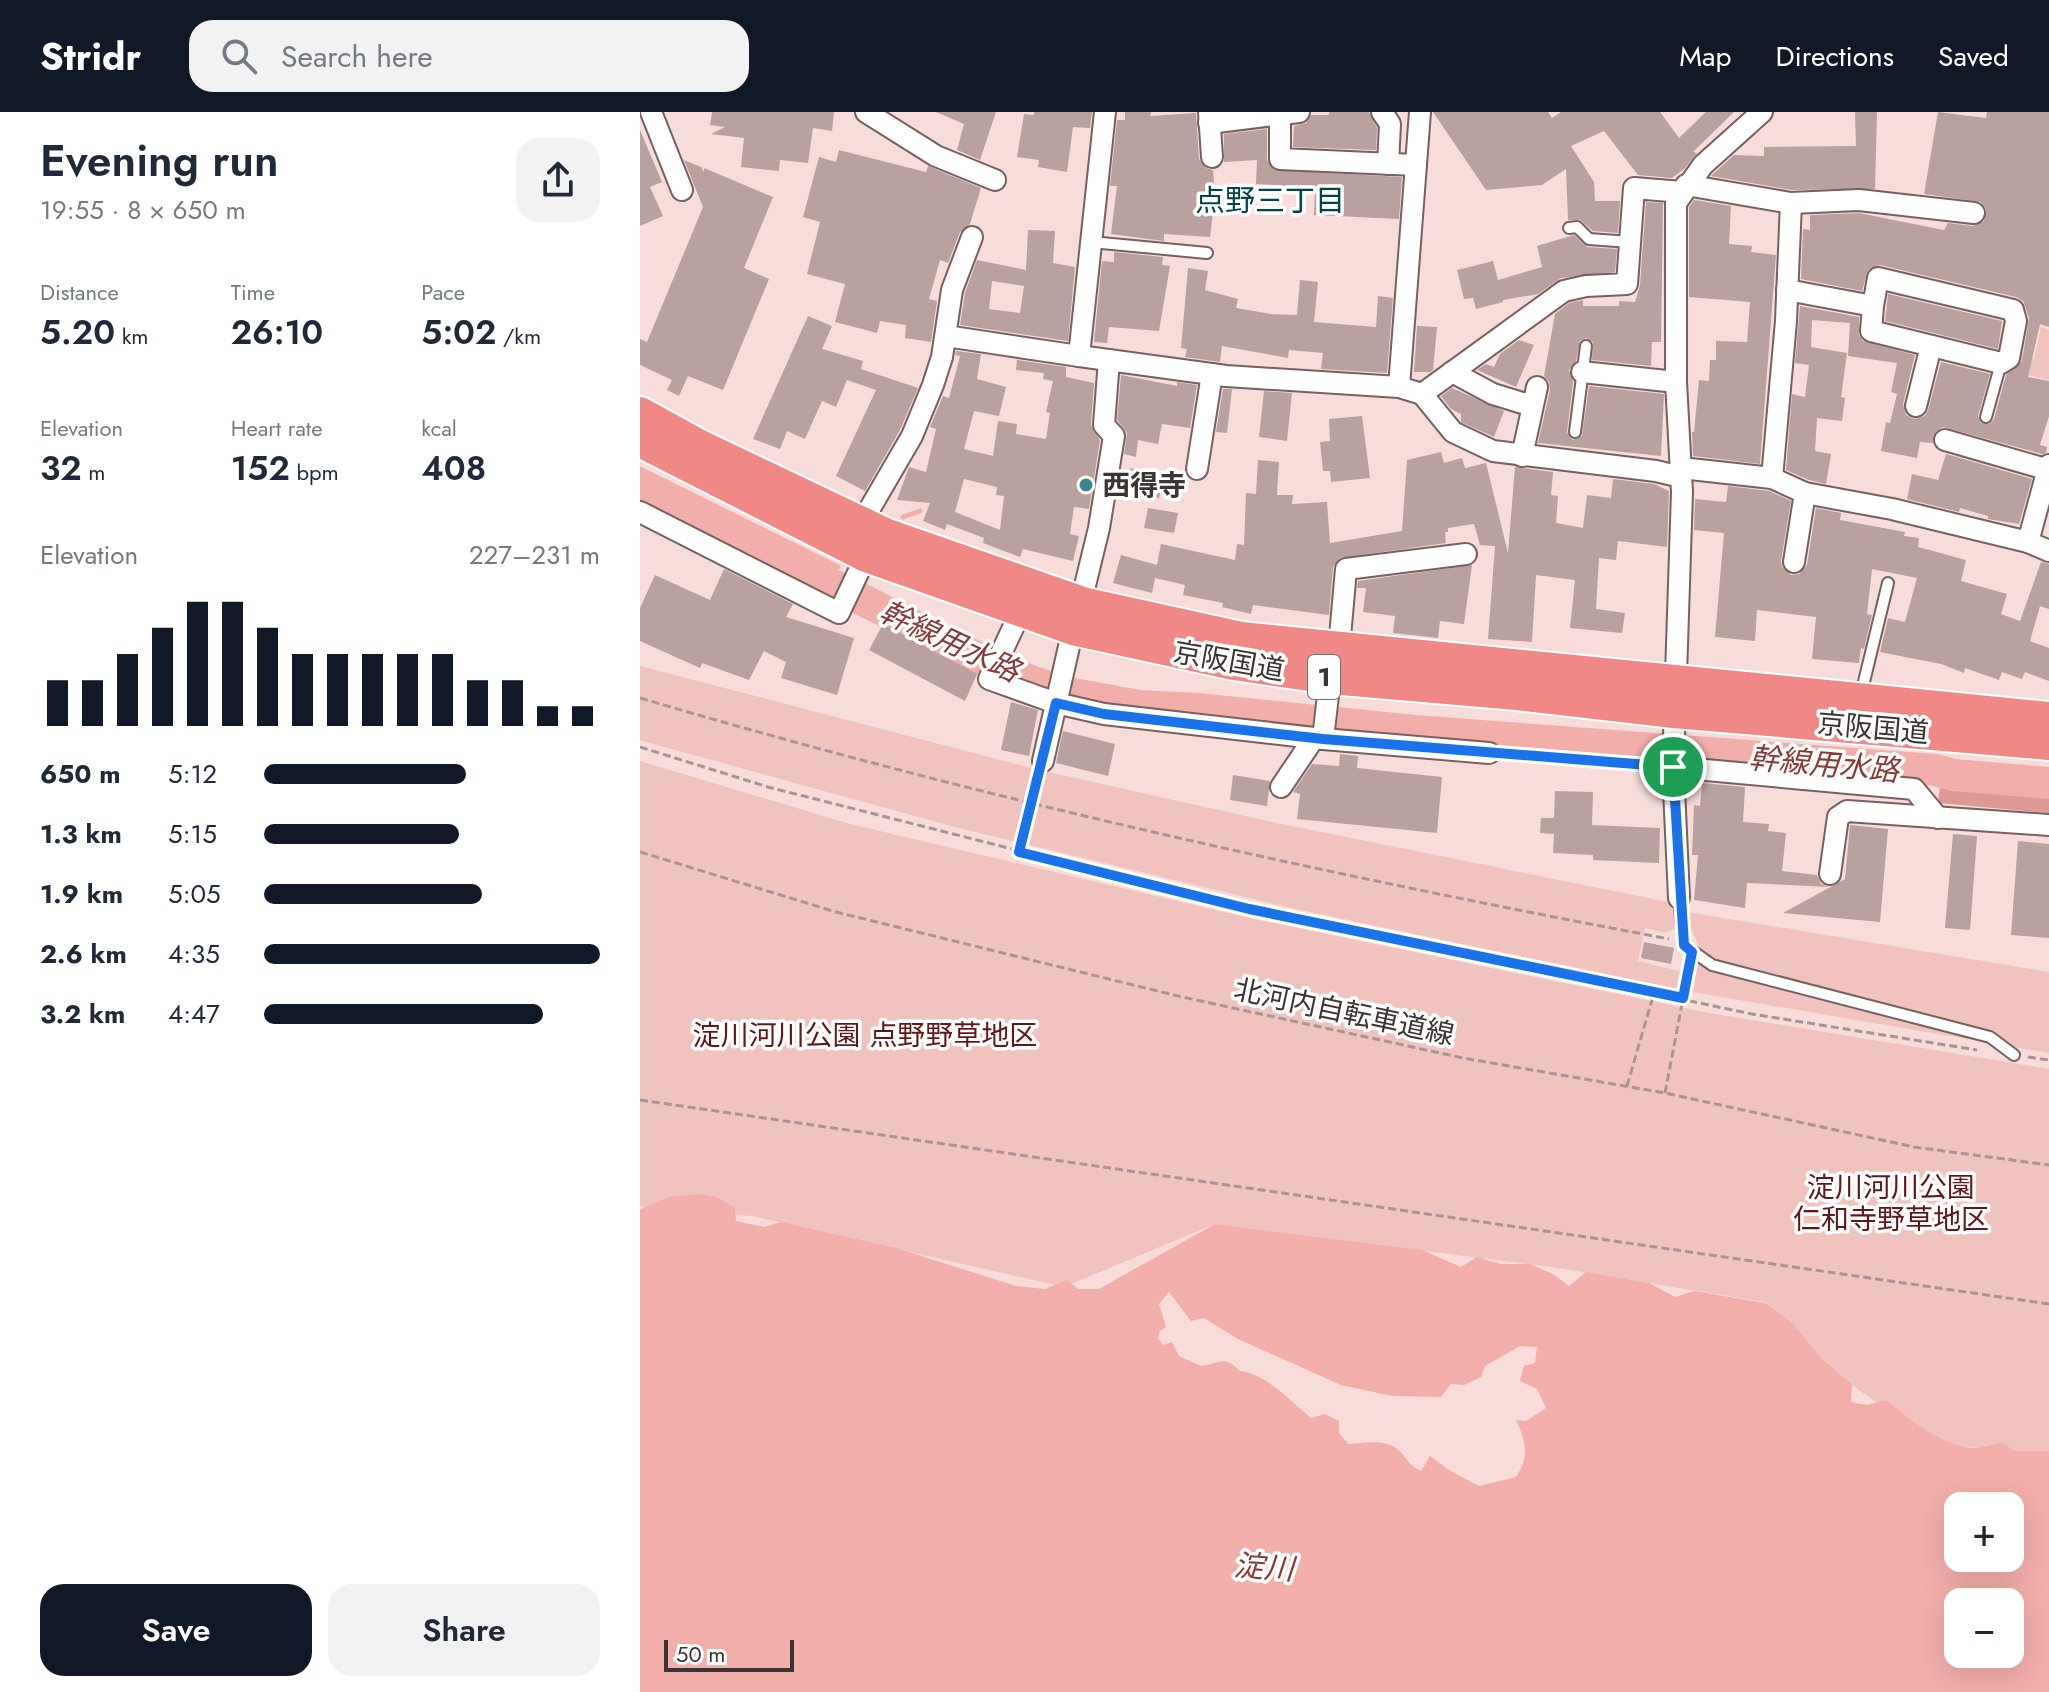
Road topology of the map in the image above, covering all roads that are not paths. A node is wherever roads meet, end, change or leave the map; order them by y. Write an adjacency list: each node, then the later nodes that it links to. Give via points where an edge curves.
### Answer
1 (651, 112): 14 (street)
2 (866, 112): 12 (street, via 936,156)
3 (1105, 112): 19 (street)
4 (1382, 112): 10 (street, via 1390,124)
5 (1420, 112): 11 (street)
6 (1762, 112): 13 (street)
7 (1289, 114): 8 (street); 10 (street, via 1280,159)
8 (1209, 117): 9 (street)
9 (1212, 157)
10 (1388, 164): 11 (street)
11 (1416, 165): 34 (street)
12 (995, 180)
13 (1684, 189): 15 (street); 20 (street, via 1634,188); 33 (street, via 1676,203)
14 (682, 190)
15 (1791, 203): 16 (street, via 1859,200); 22 (street)
16 (1974, 213)
17 (1569, 228): 20 (lane, via 1577,227 1589,239)
18 (972, 237): 24 (street, via 952,290)
19 (1091, 242): 21 (lane); 27 (street)
20 (1630, 242): 30 (street, via 1627,284 1564,291)
21 (1207, 253)
22 (1787, 290): 23 (street); 46 (street)
23 (1873, 306): 26 (street, via 1871,331); 29 (street, via 1878,278 2013,310 2009,358)
24 (946, 336): 27 (street); 49 (street, via 912,436)
25 (1586, 346): 31 (lane)
26 (1931, 346): 29 (street); 36 (street)
27 (1079, 356): 28 (street)
28 (1109, 360): 32 (street); 57 (street, via 1104,425 1114,436)
29 (2001, 363): 38 (lane)
30 (1452, 372): 35 (street); 42 (street, via 1493,394 1534,396)
31 (1582, 372): 33 (street); 39 (lane)
32 (1212, 374): 34 (street); 44 (street)
33 (1676, 382): 45 (street)
34 (1399, 387): 35 (street)
35 (1422, 394): 42 (street, via 1453,432 1493,451)
36 (1916, 406)
37 (640, 413): 49 (highway, 京阪国道 / 1)
38 (1986, 417)
39 (1575, 432)
40 (1945, 440): 43 (street)
41 (640, 441): 54 (highway, 京阪国道 / 1)
42 (1522, 456): 45 (street)
43 (2049, 468): 50 (street)
44 (1197, 469)
45 (1681, 472): 46 (street); 61 (street)
46 (1772, 478): 47 (street)
47 (1805, 493): 50 (street); 53 (street)
48 (640, 512): 54 (street, via 839,613)
49 (862, 522): 57 (highway, 京阪国道 / 1)
50 (2028, 542): 51 (street)
51 (2049, 551)
52 (1466, 554): 58 (street, via 1346,569)
53 (1794, 562)
54 (861, 567): 56 (highway, 京阪国道 / 1)
55 (1888, 583): 59 (lane)
56 (1020, 613): 57 (highway, 京阪国道 / 1); 60 (street, via 989,679)
57 (1077, 616): 58 (highway, 京阪国道 / 1, via 1234,664); 60 (street)
58 (1332, 675): 61 (highway, 京阪国道 / 1); 63 (street)
59 (1859, 700): 61 (highway, 京阪国道 / 1); 62 (highway, 京阪国道 / 1)
60 (1056, 703): 63 (street, via 1104,714); 66 (street)
61 (1674, 710): 64 (highway, 京阪国道 / 1); 67 (street)
62 (2049, 718)
63 (1318, 738): 65 (street); 68 (street)
64 (2049, 744)
65 (1489, 753)
66 (1043, 761)
67 (1673, 764): 69 (street, via 1914,789); 72 (street)
68 (1281, 787)
69 (1938, 818): 70 (street); 71 (street, via 1847,811 1838,817)
70 (2049, 825)
71 (1830, 874)
72 (1679, 898): 73 (lane, via 1688,948 1712,965 1990,1037)
73 (2014, 1055)

